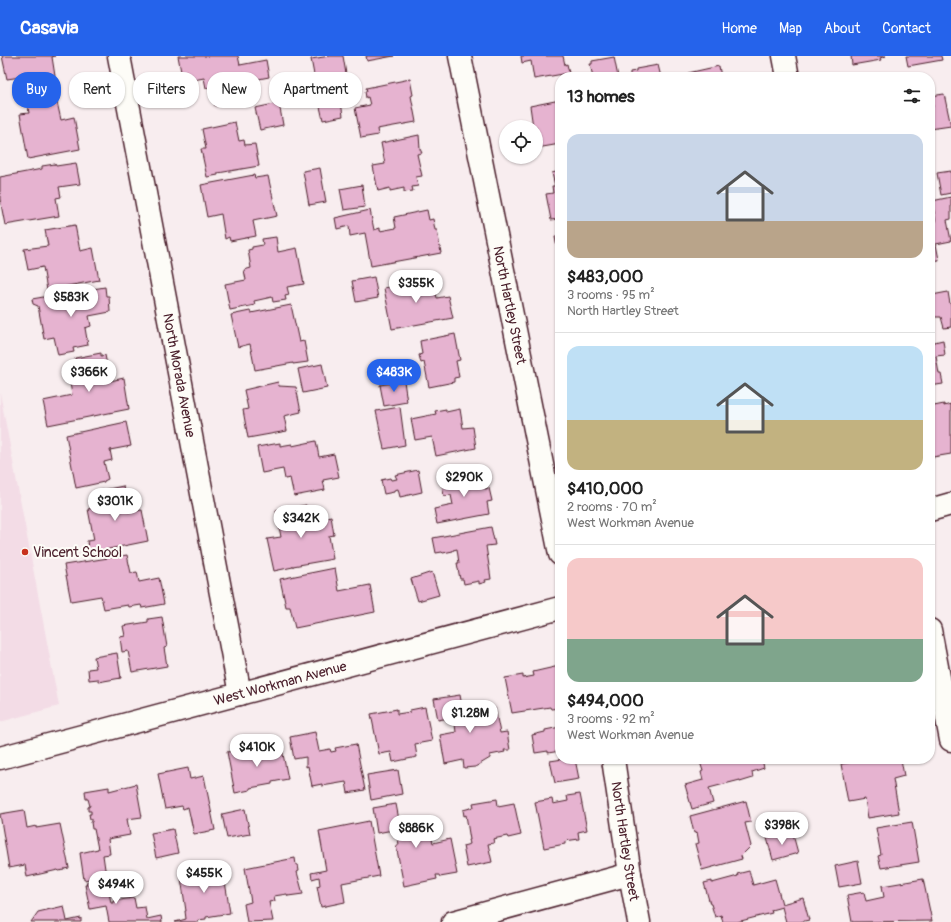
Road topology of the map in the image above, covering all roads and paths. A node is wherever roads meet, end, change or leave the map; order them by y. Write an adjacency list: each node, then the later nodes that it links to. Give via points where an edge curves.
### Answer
1 (119, 56): 10 (street, North Morada Avenue)
2 (460, 56): 7 (street, North Hartley Street)
3 (784, 56): 4 (street)
4 (787, 72)
5 (951, 504): 6 (street)
6 (935, 509)
7 (555, 529)
8 (555, 609): 10 (street, West Workman Avenue)
9 (935, 656): 11 (street)
10 (240, 694): 12 (street, West Workman Avenue)
11 (951, 740)
12 (0, 758)
13 (614, 764): 14 (street, North Hartley Street)
14 (630, 874): 15 (street); 16 (street, North Hartley Street)
15 (453, 922)
16 (639, 922)

